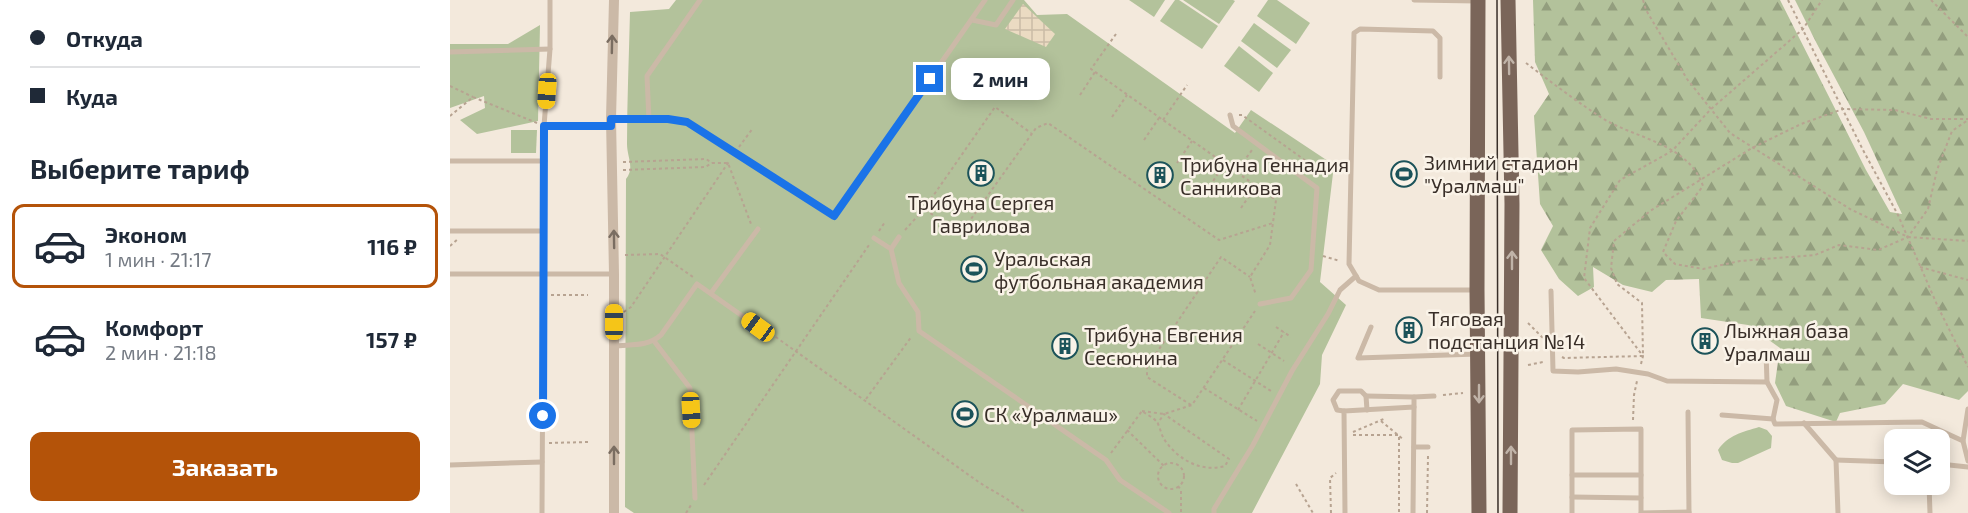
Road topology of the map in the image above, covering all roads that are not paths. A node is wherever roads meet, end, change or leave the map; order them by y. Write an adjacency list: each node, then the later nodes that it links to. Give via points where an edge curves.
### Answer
1 (550, 0): 11 (lane)
2 (614, 0): 16 (street, one-way to 2)
3 (700, 0): 15 (lane, via 647,76)
4 (985, 0): 10 (lane)
5 (1013, 0): 10 (lane, via 996,25)
6 (1414, 0): 7 (lane)
7 (1454, 0): 9 (lane)
8 (1508, 0): 77 (main road, one-way to 8, via 1512,204)
9 (1478, 1): 30 (main road)
10 (972, 20): 15 (lane, via 834,216 687,122)
11 (550, 49): 12 (lane); 17 (lane)
12 (450, 52)
13 (1440, 77): 29 (lane, via 1440,38 1433,31 1360,29 1354,33 1349,264)
14 (1230, 115): 33 (lane, via 1233,126 1317,188 1311,270 1291,297)
15 (649, 120): 16 (lane)
16 (611, 123): 17 (lane); 27 (street, one-way to 16)
17 (544, 126): 19 (lane)
18 (450, 161): 19 (lane)
19 (545, 161): 22 (lane)
20 (758, 229): 32 (lane)
21 (450, 231): 22 (lane)
22 (544, 231): 28 (lane)
23 (899, 237): 25 (lane)
24 (874, 238): 25 (lane)
25 (891, 249): 72 (lane, via 899,283 918,312 919,331 1106,460 1120,480)
26 (450, 274): 28 (lane)
27 (615, 274): 28 (lane); 37 (street)
28 (543, 275): 57 (lane)
29 (1356, 276): 30 (lane, via 1379,290); 73 (lane, via 1340,290)
30 (1478, 290): 39 (main road)
31 (1551, 291): 40 (lane, via 1553,371 1616,369 1667,381)
32 (711, 293): 34 (lane); 36 (lane, via 697,284)
33 (1260, 304)
34 (758, 326)
35 (1371, 327): 39 (lane, via 1358,358)
36 (654, 341): 37 (lane); 66 (lane, via 690,388)
37 (614, 346): 71 (street, one-way to 37)
38 (1766, 352): 40 (lane)
39 (1479, 355): 76 (main road, one-way to 76)
40 (1767, 382): 50 (lane, via 1777,400)
41 (1366, 396): 43 (lane); 46 (lane); 47 (lane, via 1361,391 1340,392 1333,400 1337,410)
42 (1434, 396): 43 (lane)
43 (1414, 397): 44 (lane)
44 (1414, 407): 46 (lane); 54 (lane)
45 (1968, 409): 52 (lane)
46 (1367, 410): 47 (lane)
47 (1344, 411): 74 (lane)
48 (1688, 412): 69 (lane)
49 (1722, 415): 50 (lane)
50 (1773, 419): 51 (lane, via 1775,424)
51 (1804, 423): 52 (lane, via 1922,422); 55 (lane)
52 (1963, 441): 56 (lane)
53 (1428, 447): 54 (lane)
54 (1414, 449): 75 (lane)
55 (1836, 460): 58 (lane); 79 (lane)
56 (1968, 461)
57 (542, 462): 59 (lane); 70 (lane)
58 (1884, 462)
59 (450, 465)
60 (1950, 465): 61 (lane)
61 (1968, 467)
62 (1572, 475): 63 (lane); 63 (lane, via 1572,430 1641,429); 65 (lane)
63 (1641, 475): 67 (lane)
64 (1929, 495): 80 (lane)
65 (1572, 497): 67 (lane); 78 (lane)
66 (695, 498)
67 (1641, 498): 68 (lane)
68 (1641, 512): 69 (lane)
69 (1689, 512)
70 (542, 513)
71 (614, 513)
72 (1168, 513)
73 (1214, 513)
74 (1345, 513)
75 (1413, 513)
76 (1479, 513)
77 (1510, 513)
78 (1572, 513)
79 (1838, 513)
80 (1930, 513)

